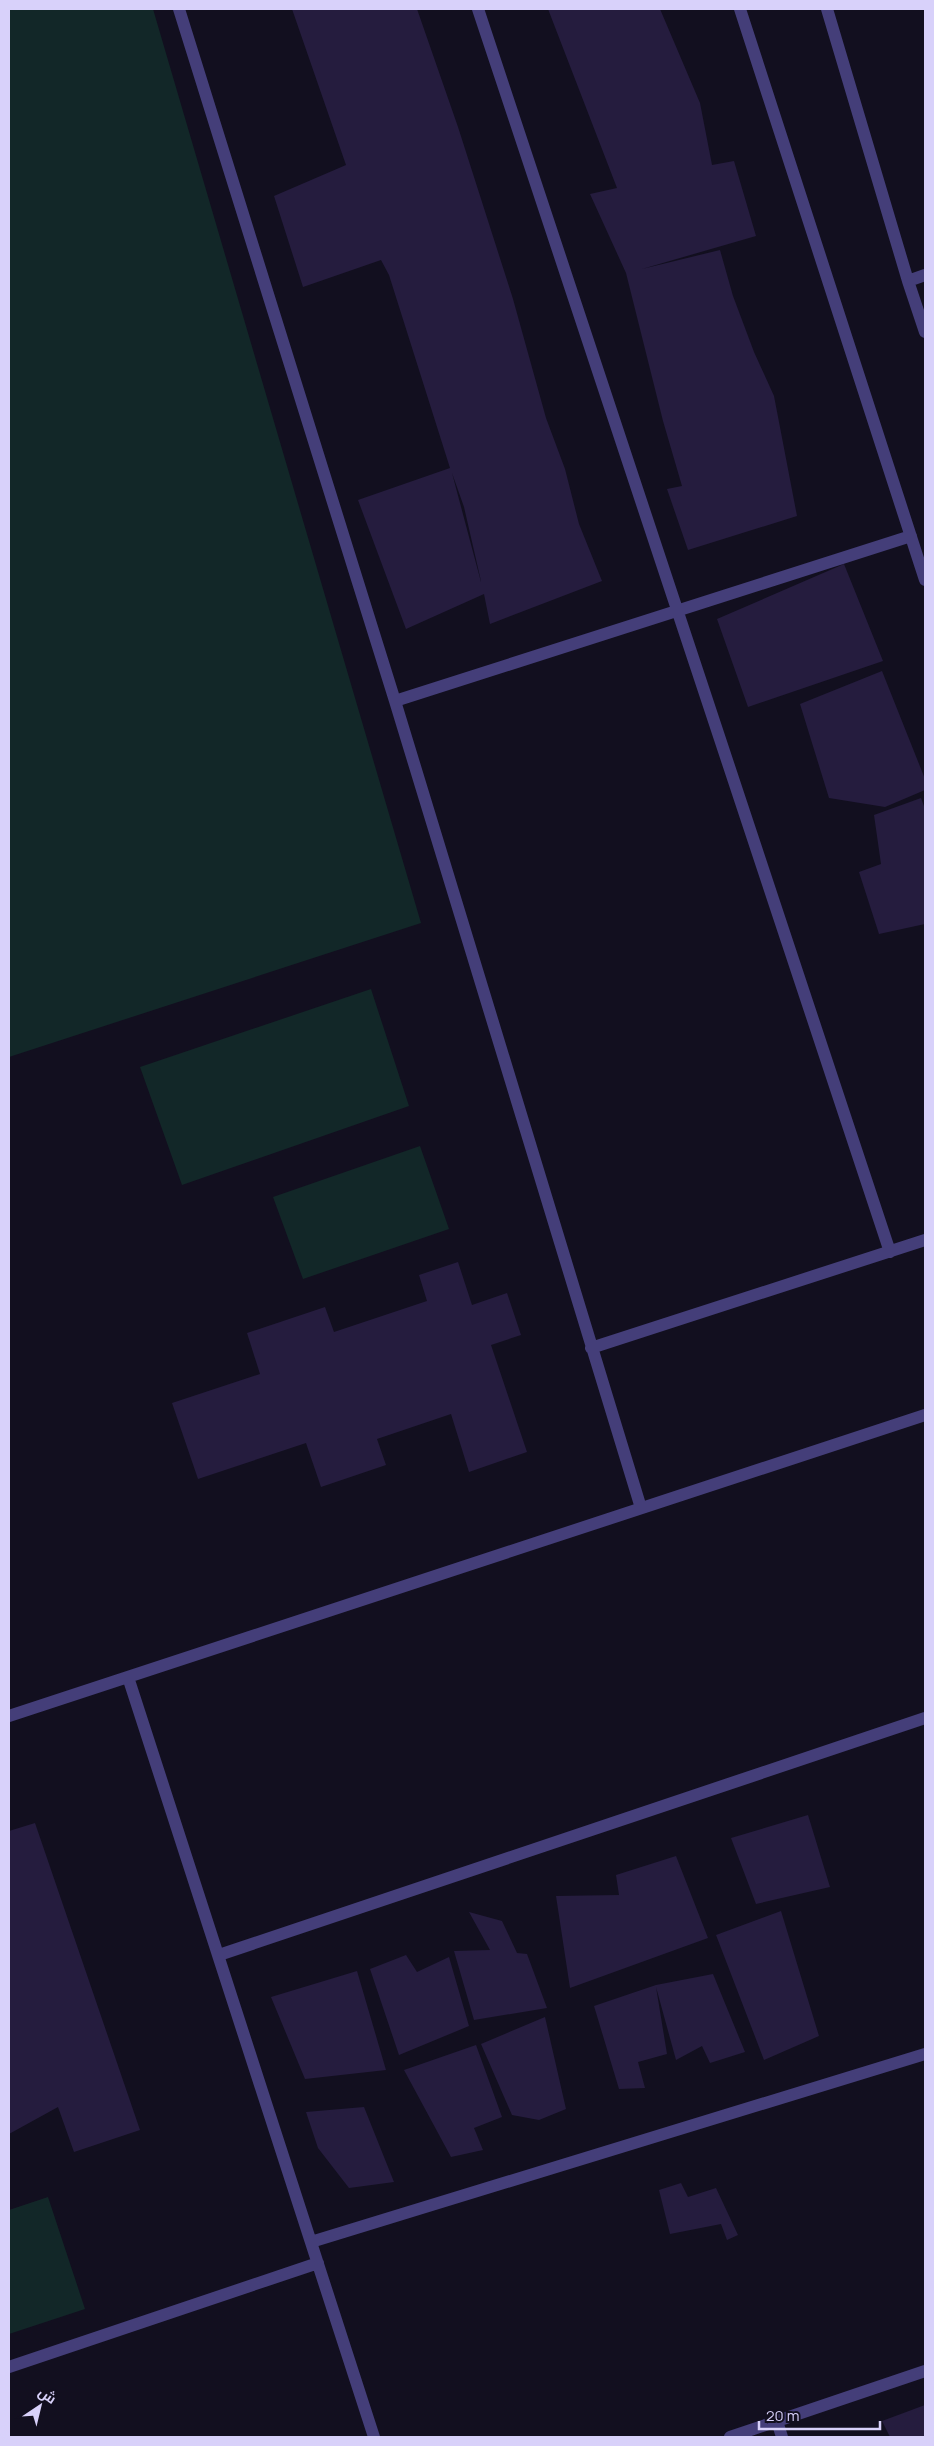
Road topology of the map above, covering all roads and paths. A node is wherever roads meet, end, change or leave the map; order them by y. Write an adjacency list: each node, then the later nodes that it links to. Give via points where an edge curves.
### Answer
1 (179, 9): 11 (street)
2 (478, 9): 10 (street)
3 (740, 9): 8 (street)
4 (827, 9): 6 (street)
5 (925, 275): 6 (street)
6 (908, 281): 7 (street)
7 (925, 332)
8 (911, 536): 9 (street); 10 (street)
9 (925, 580)
10 (677, 610): 11 (street); 13 (street)
11 (395, 701): 14 (street)
12 (925, 1240): 13 (street)
13 (890, 1252): 14 (street)
14 (591, 1348): 16 (street)
15 (925, 1415): 16 (street)
16 (641, 1508): 17 (street)
17 (128, 1677): 18 (street); 20 (street)
18 (9, 1716)
19 (925, 1718): 20 (street)
20 (220, 1955): 22 (street)
21 (925, 2054): 22 (street)
22 (311, 2242): 23 (street)
23 (318, 2263): 24 (street); 27 (street)
24 (9, 2367)
25 (925, 2372): 26 (street)
26 (777, 2421): 28 (street); 29 (street)
27 (374, 2437)
28 (730, 2437)
29 (782, 2437)

